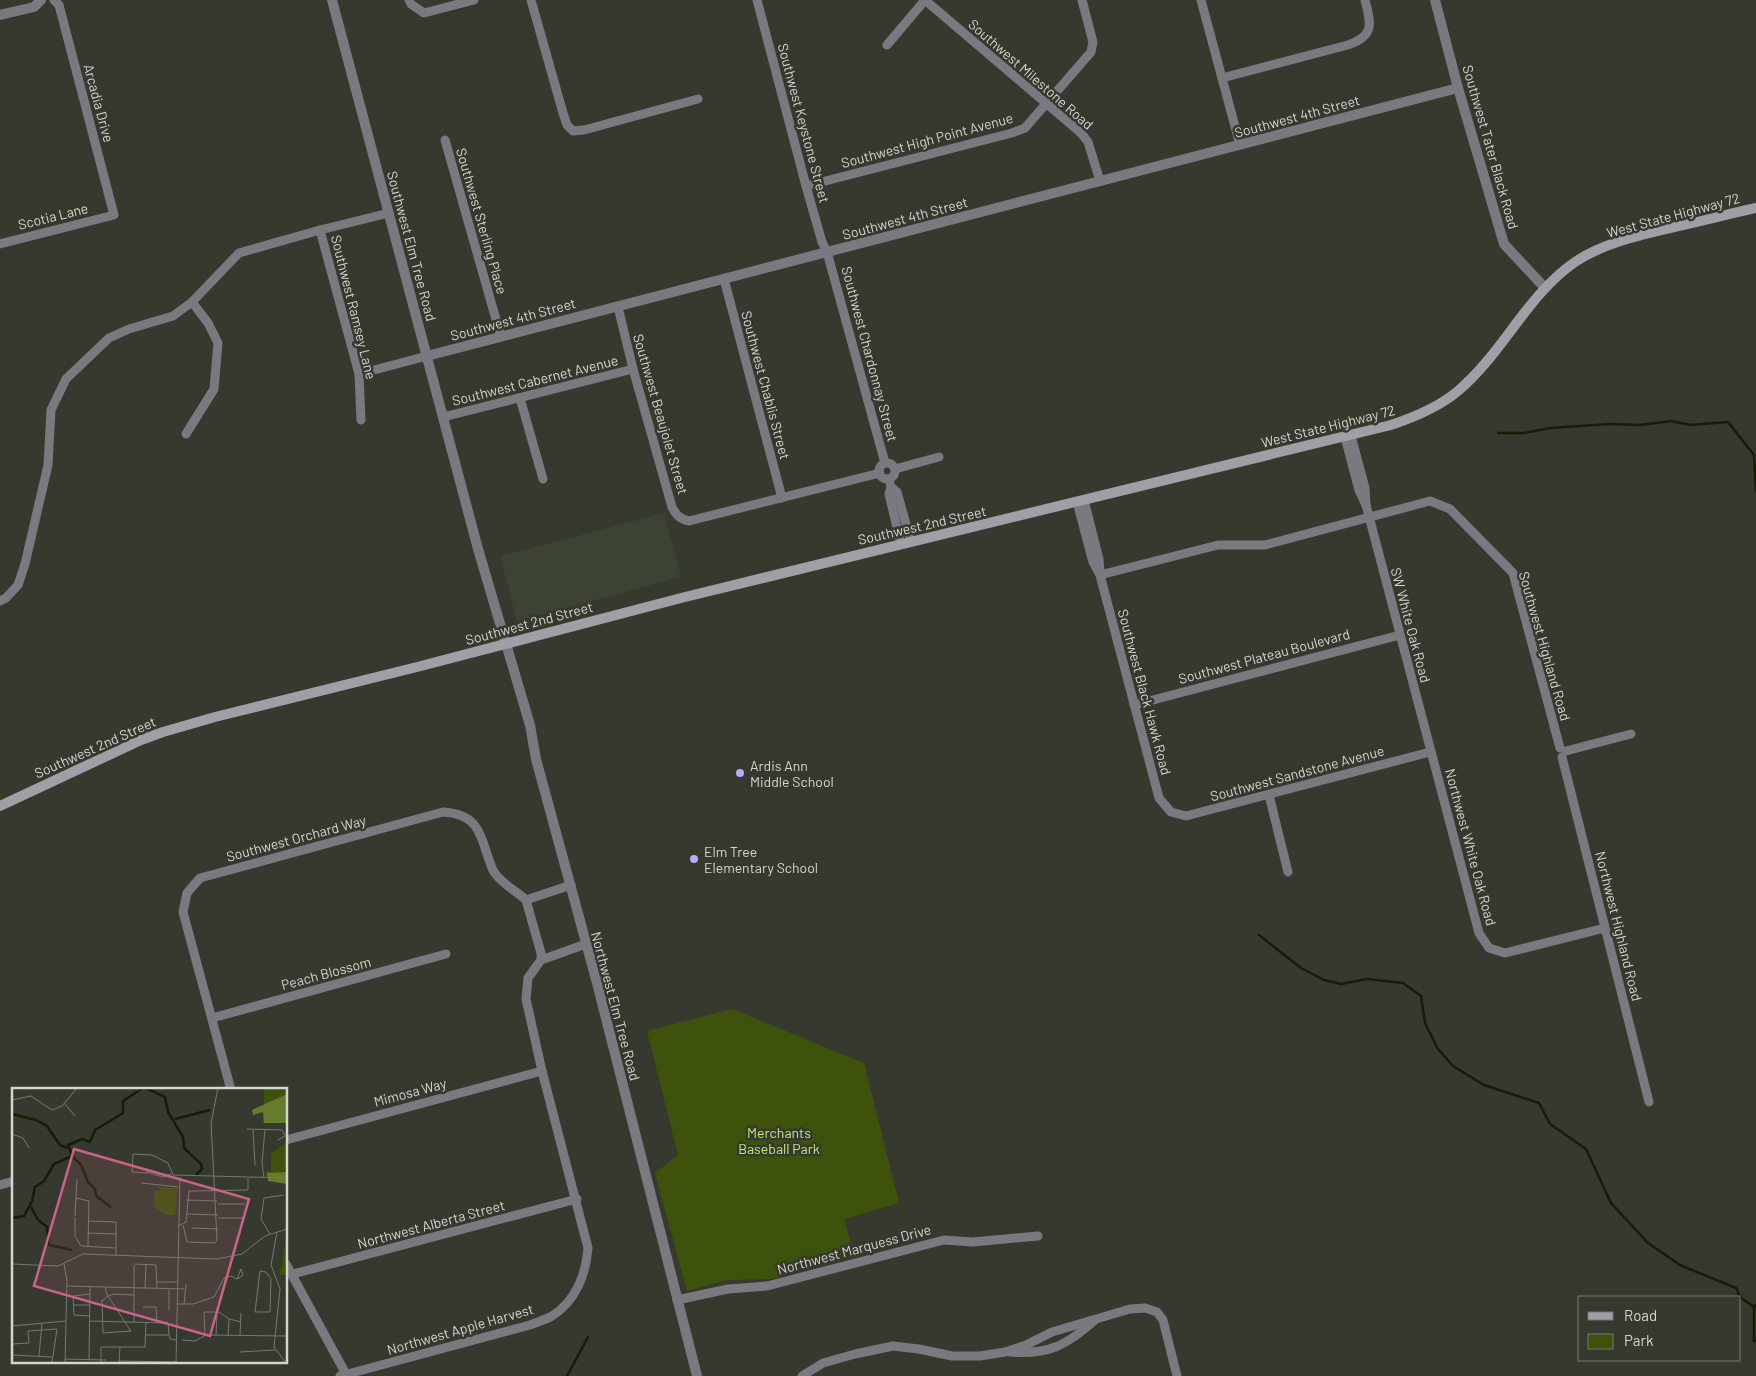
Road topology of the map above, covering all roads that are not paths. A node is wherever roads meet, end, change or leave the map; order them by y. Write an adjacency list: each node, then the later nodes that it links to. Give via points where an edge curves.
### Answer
1 (42, 0): 13 (street, via 34,6)
2 (54, 0): 25 (street, Arcadia Drive, via 59,5)
3 (332, 0): 24 (street, Southwest Elm Tree Road)
4 (409, 0): 5 (street, via 424,13)
5 (474, 0)
6 (531, 0): 17 (street, via 567,125 573,131)
7 (757, 0): 22 (street, Southwest Keystone Street)
8 (925, 0): 14 (street); 18 (street, Southwest Milestone Road)
9 (1082, 0): 18 (street, Southwest High Point Avenue, via 1092,48)
10 (1201, 0): 15 (street)
11 (1365, 0): 15 (street, via 1369,16 1368,33 1361,40)
12 (1435, 0): 16 (street, Southwest Tater Black Road)
13 (0, 15)
14 (887, 46)
15 (1222, 78): 20 (street)
16 (1458, 88): 20 (street, Southwest 4th Street); 30 (street, Southwest Tater Black Road, via 1504,244)
17 (698, 99)
18 (1046, 105): 21 (street, Southwest Milestone Road, via 1088,142); 22 (street, Southwest High Point Avenue, via 1020,131)
19 (445, 140): 33 (street, Southwest Sterling Place)
20 (1240, 145): 21 (street, Southwest 4th Street)
21 (1100, 181): 28 (street, Southwest 4th Street)
22 (806, 186): 28 (street, Southwest Keystone Street, via 822,242)
23 (1756, 208): 30 (main road, West State Highway 72, via 1620,241 1575,262)
24 (389, 213): 26 (street); 34 (street, Southwest Elm Tree Road)
25 (114, 215): 27 (street, Scotia Lane)
26 (320, 230): 31 (street, via 239,253); 36 (street, Southwest Ramsey Lane)
27 (0, 244)
28 (828, 252): 29 (street, Southwest 4th Street); 43 (street, Southwest Chardonnay Street)
29 (724, 279): 32 (street, Southwest 4th Street); 48 (street, Southwest Chablis Street)
30 (1545, 288): 41 (main road, West State Highway 72, via 1481,369 1458,392 1412,418)
31 (192, 302): 40 (street, via 218,343 214,389); 54 (street, via 173,316 129,328 110,338 66,379 51,410 48,465 25,564 18,585)
32 (618, 307): 33 (street, Southwest 4th Street); 35 (street, Southwest Beaujolet Street)
33 (501, 337): 34 (street, Southwest 4th Street)
34 (427, 356): 36 (street, Southwest 4th Street); 38 (street, Southwest Elm Tree Road)
35 (633, 369): 37 (street, Southwest Cabernet Avenue); 48 (street, Southwest Beaujolet Street, via 672,507 681,519 689,521)
36 (359, 374): 39 (street, Southwest Ramsey Lane)
37 (520, 398): 38 (street, Southwest Cabernet Avenue); 46 (street)
38 (443, 417): 56 (street, Southwest Elm Tree Road)
39 (361, 420)
40 (186, 434)
41 (1348, 436): 49 (main road, West State Highway 72); 50 (street, SW White Oak Road, via 1359,490)
42 (938, 457): 44 (street)
43 (886, 463): 44 (street); 45 (street, via 880,468)
44 (895, 469): 47 (street)
45 (880, 474): 47 (street); 48 (street)
46 (543, 480)
47 (890, 483): 51 (street, via 897,492); 52 (street, via 888,494)
48 (782, 498)
49 (1080, 501): 51 (main road, Southwest 2nd Street); 53 (street, Southwest Black Hawk Road, via 1093,562)
50 (1369, 518): 53 (street, Southwest Highland Road, via 1265,546 1218,545); 55 (street, SW White Oak Road); 60 (street, Southwest Highland Road, via 1430,501 1450,509 1513,573)
51 (911, 542): 52 (main road, Southwest 2nd Street)
52 (901, 544): 56 (main road, Southwest 2nd Street)
53 (1100, 576): 57 (street, Southwest Black Hawk Road)
54 (0, 601)
55 (1400, 635): 57 (street, Southwest Plateau Boulevard); 59 (street, SW White Oak Road)
56 (506, 643): 62 (main road, Southwest 2nd Street, via 163,732); 65 (street, Northwest Elm Tree Road)
57 (1134, 704): 63 (street, Southwest Black Hawk Road, via 1159,798)
58 (1632, 734): 60 (street)
59 (1430, 752): 61 (street, Southwest Sandstone Avenue); 67 (street, Northwest White Oak Road, via 1479,933 1489,948 1505,953)
60 (1563, 752): 67 (street, Northwest Highland Road)
61 (1269, 795): 63 (street, Southwest Sandstone Avenue, via 1186,816); 64 (street)
62 (0, 806)
63 (1171, 812)
64 (1288, 872)
65 (571, 885): 66 (street); 68 (street, Northwest Elm Tree Road)
66 (526, 900): 70 (street); 71 (street, Southwest Orchard Way, via 492,870 476,826 450,812 200,878 187,893 183,912)
67 (1605, 928): 74 (street, Northwest Highland Road)
68 (586, 944): 70 (street); 80 (street, Northwest Elm Tree Road)
69 (446, 954): 71 (street, Peach Blossom)
70 (541, 960): 72 (street, via 528,978 526,999)
71 (212, 1018): 73 (street, Southwest Orchard Way)
72 (542, 1071): 75 (street, Mimosa Way); 76 (street)
73 (230, 1088)
74 (1649, 1102)
75 (288, 1139)
76 (577, 1199): 79 (street, Northwest Alberta Street); 83 (street, Northwest Apple Harvest, via 588,1248 584,1275 577,1290 553,1315 530,1325)
77 (1038, 1236): 80 (street, Northwest Marquess Drive, via 973,1242 944,1240 768,1286 728,1289)
78 (288, 1267): 79 (street)
79 (293, 1274): 83 (street)
80 (677, 1300): 84 (street, Northwest Elm Tree Road)
81 (1098, 1318): 82 (street, via 1052,1332); 82 (street, via 1072,1338 1049,1350 1030,1354); 86 (street, via 1130,1309 1145,1308 1157,1312)
82 (1005, 1352): 85 (street, via 952,1356 893,1346 823,1363)
83 (344, 1375)
84 (697, 1376)
85 (802, 1376)
86 (1177, 1376)

